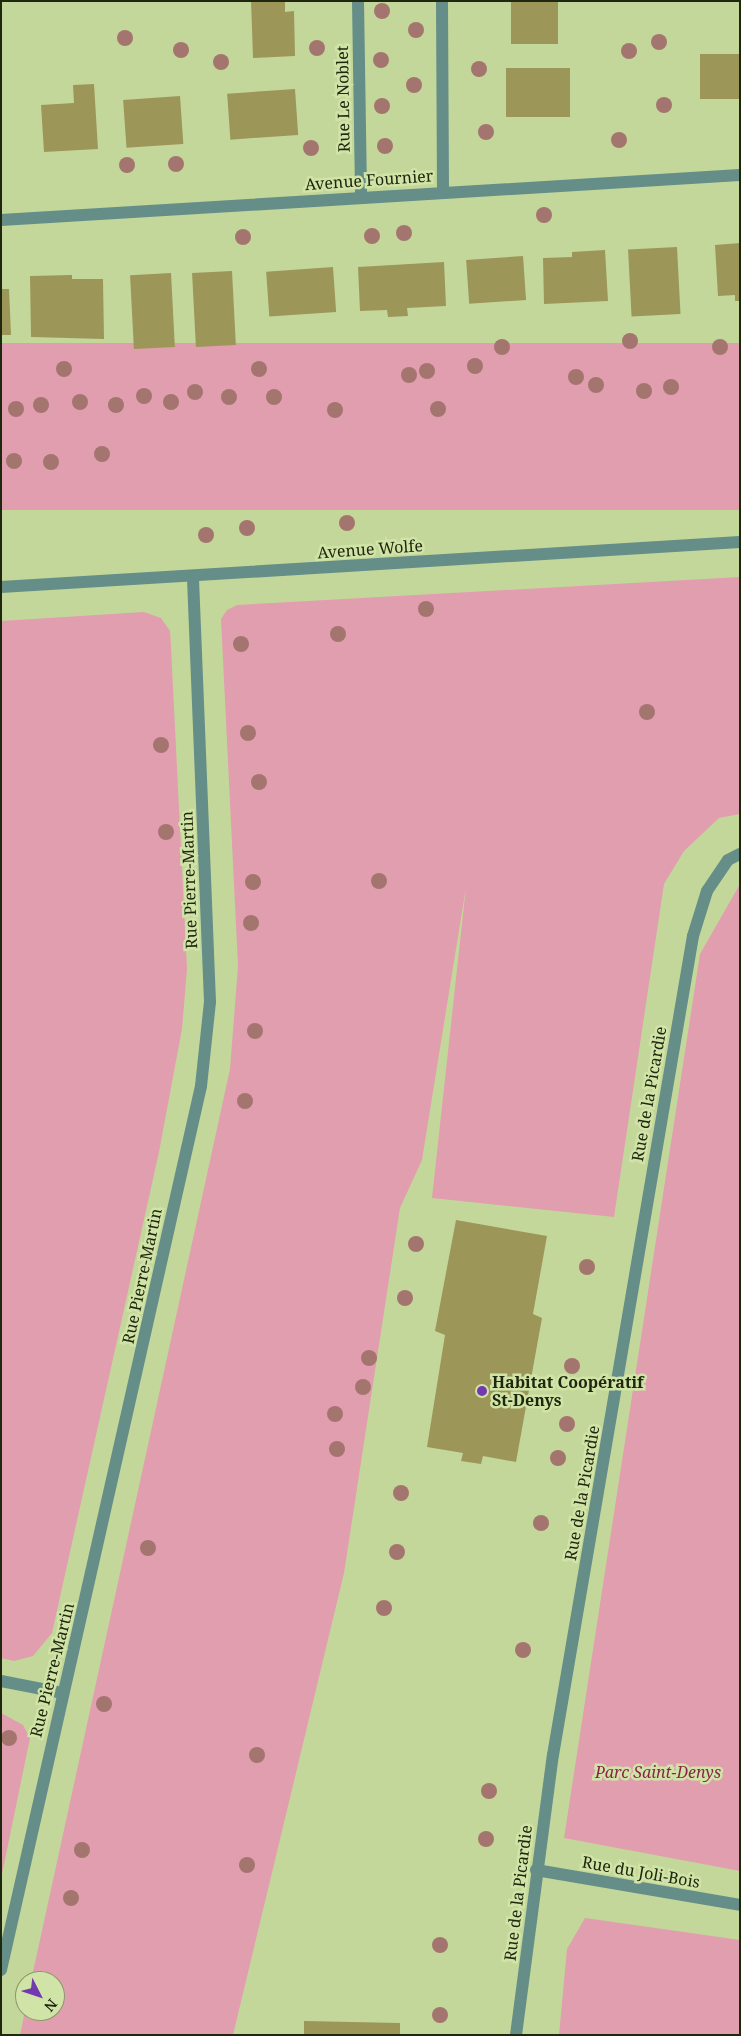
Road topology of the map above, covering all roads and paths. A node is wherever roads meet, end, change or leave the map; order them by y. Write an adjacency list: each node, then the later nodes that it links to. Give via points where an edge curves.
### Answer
1 (358, 1): 5 (street, Rue Le Noblet)
2 (442, 1): 4 (street)
3 (740, 175): 4 (street, Avenue Fournier)
4 (443, 192): 5 (street, Avenue Fournier)
5 (361, 197): 6 (street, Avenue Fournier)
6 (1, 220)
7 (740, 542): 8 (street, Avenue Wolfe)
8 (193, 576): 9 (street, Avenue Wolfe); 12 (street, Rue Pierre-Martin, via 210,1002 201,1086 100,1545)
9 (1, 587)
10 (740, 854): 13 (street, Rue de la Picardie, via 728,860 707,892 693,936)
11 (1, 1681): 12 (street)
12 (62, 1693): 15 (street, Rue Pierre-Martin)
13 (536, 1870): 14 (street, Rue du Joli-Bois); 16 (street, Rue de la Picardie)
14 (740, 1905)
15 (1, 1970)
16 (516, 2035)

